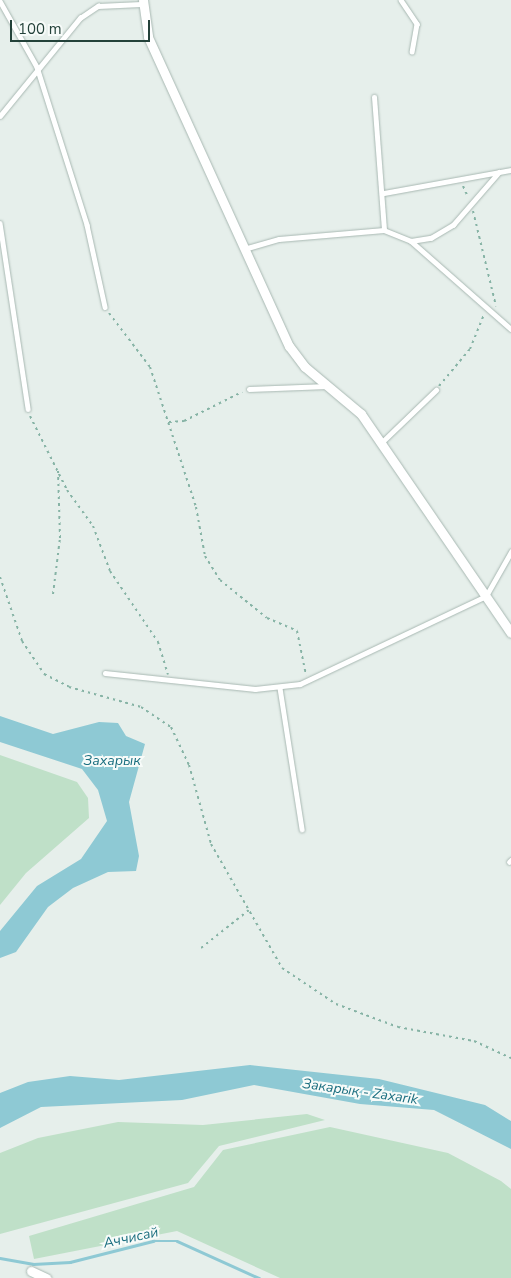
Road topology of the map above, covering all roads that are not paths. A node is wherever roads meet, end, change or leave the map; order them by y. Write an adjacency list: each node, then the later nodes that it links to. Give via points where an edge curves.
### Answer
1 (401, 0): 4 (lane, via 417,24)
2 (0, 1): 5 (lane)
3 (142, 2): 5 (lane, via 98,6 80,18); 14 (street, via 148,37)
4 (412, 52)
5 (37, 67): 7 (lane); 15 (lane, via 87,225)
6 (374, 96): 10 (lane)
7 (0, 116)
8 (511, 170): 9 (lane)
9 (499, 172): 10 (lane); 13 (lane, via 453,225 431,238)
10 (384, 193): 12 (lane)
11 (0, 222): 20 (lane)
12 (384, 230): 13 (lane); 14 (lane, via 280,239)
13 (411, 242): 16 (lane)
14 (242, 249): 17 (street, via 289,346)
15 (105, 307)
16 (511, 329)
17 (328, 386): 18 (lane); 21 (street, via 361,414)
18 (249, 389)
19 (436, 390): 21 (lane)
20 (28, 409)
21 (382, 442): 23 (street)
22 (511, 552): 23 (lane)
23 (486, 596): 24 (street); 26 (lane, via 309,680)
24 (511, 633)
25 (105, 673): 26 (lane)
26 (280, 688): 27 (lane)
27 (302, 829)
28 (32, 1271): 29 (street)
29 (46, 1278)

